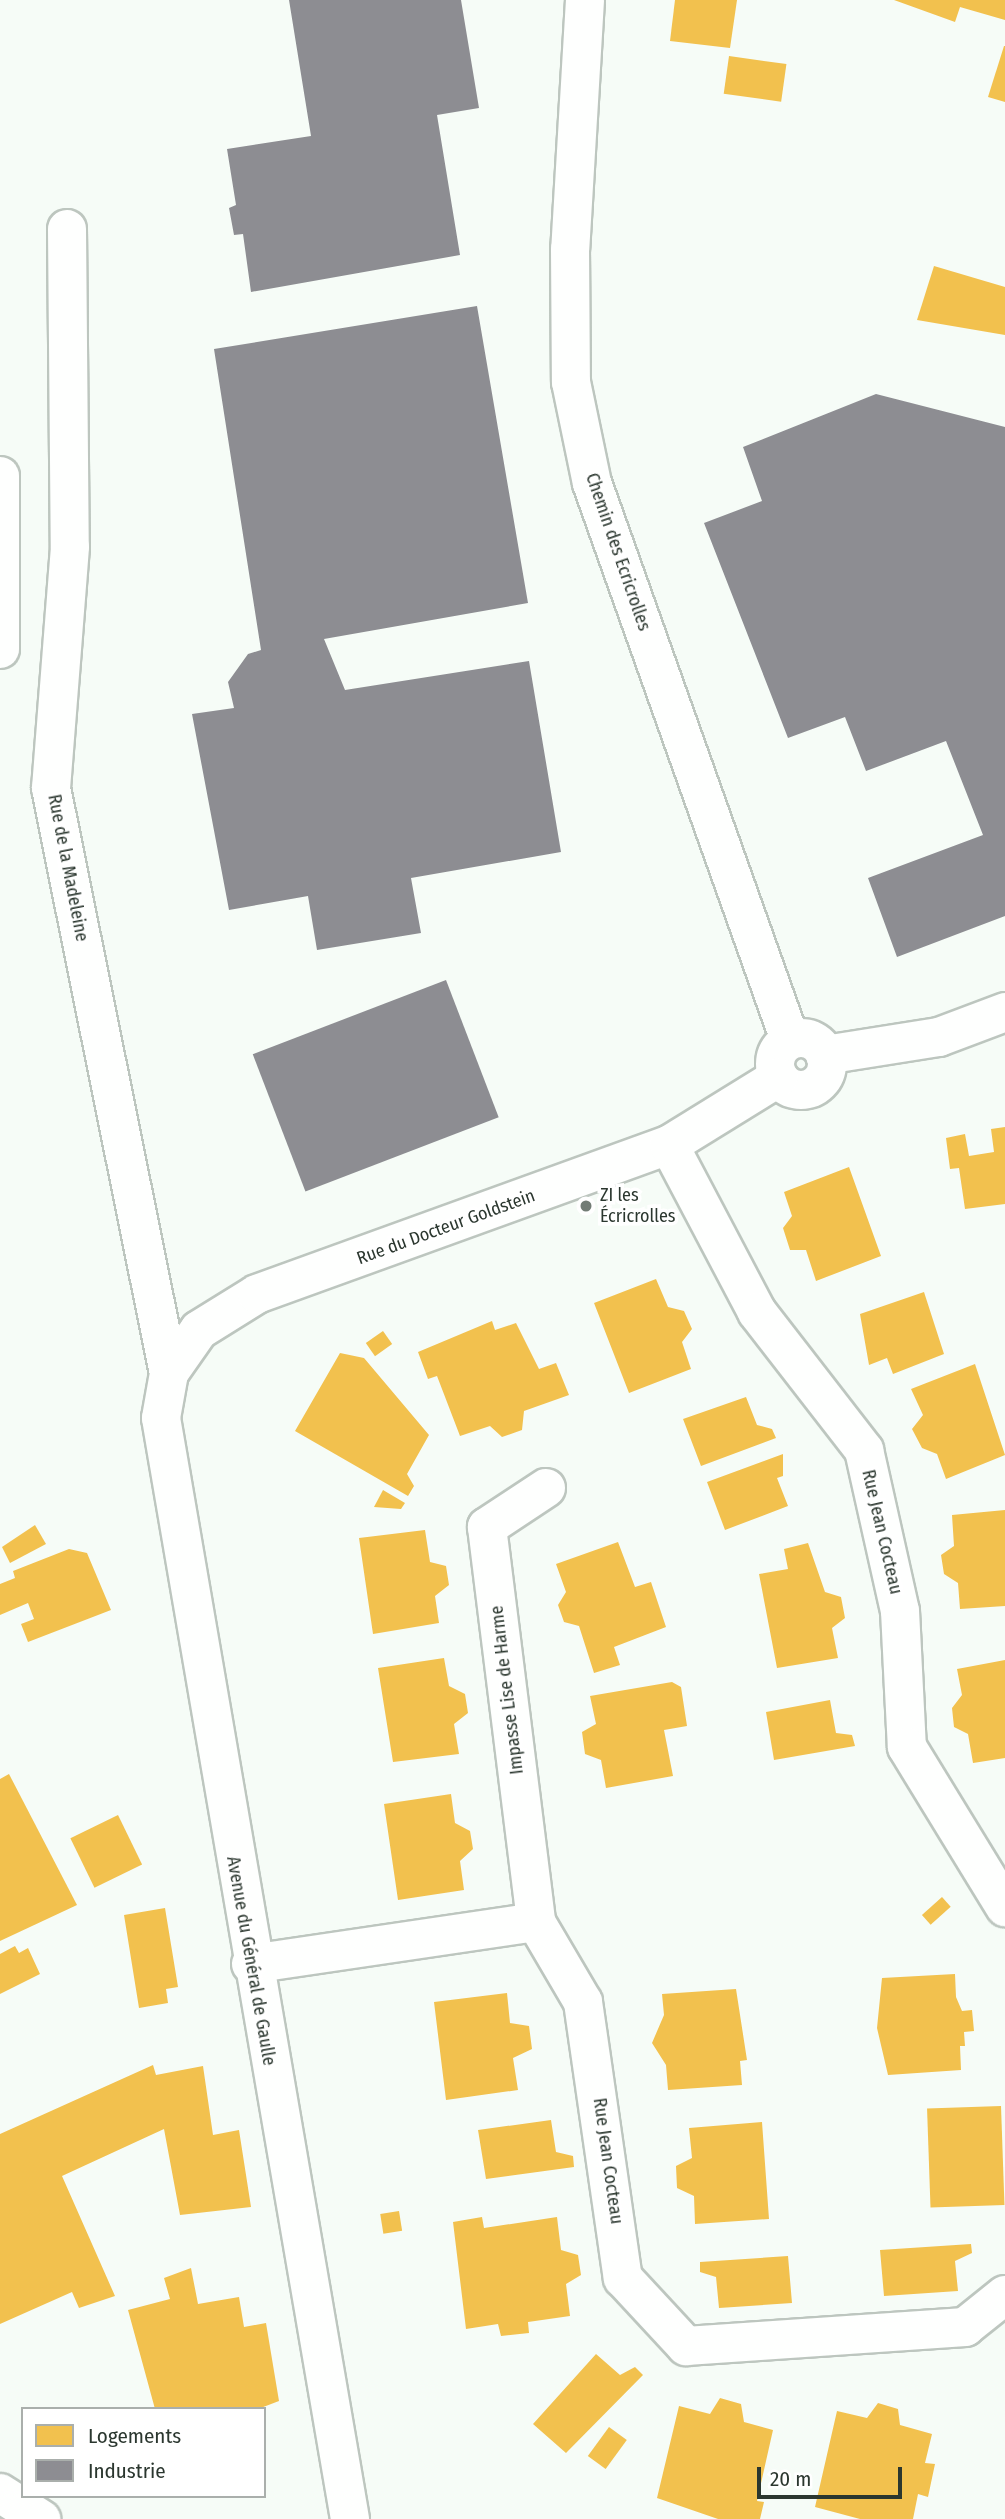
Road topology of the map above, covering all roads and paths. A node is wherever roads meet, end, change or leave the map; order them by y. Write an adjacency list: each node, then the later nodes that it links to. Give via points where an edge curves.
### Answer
1 (585, 0): 6 (street, Chemin des Ecricrolles, via 570,249 574,394 592,482)
2 (67, 229): 10 (street, Rue de la Madeleine, via 69,547 51,788)
3 (0, 476): 4 (street)
4 (0, 649)
5 (1005, 1012): 7 (street, via 939,1038)
6 (790, 1040): 7 (street, via 814,1041); 8 (street, via 775,1061)
7 (825, 1055): 8 (street, via 826,1071 816,1085 800,1090)
8 (779, 1077): 9 (street, Rue du Docteur Goldstein)
9 (669, 1145): 10 (street, Rue du Docteur Goldstein, via 257,1294 199,1331); 13 (street, Rue Jean Cocteau, via 757,1312 864,1450 900,1611 907,1746)
10 (169, 1373): 11 (street, Rue du Docteur Goldstein)
11 (161, 1418): 15 (street, Avenue du Général de Gaulle)
12 (546, 1488): 14 (street, Impasse Lise de Harme, via 487,1527)
13 (1005, 1907)
14 (536, 1922): 15 (street); 16 (street, Rue Jean Cocteau, via 583,2002 623,2278 686,2346 965,2327)
15 (251, 1964): 18 (street, Avenue du Général de Gaulle)
16 (1005, 2295)
17 (0, 2493): 19 (street)
18 (343, 2513)
19 (41, 2519)

